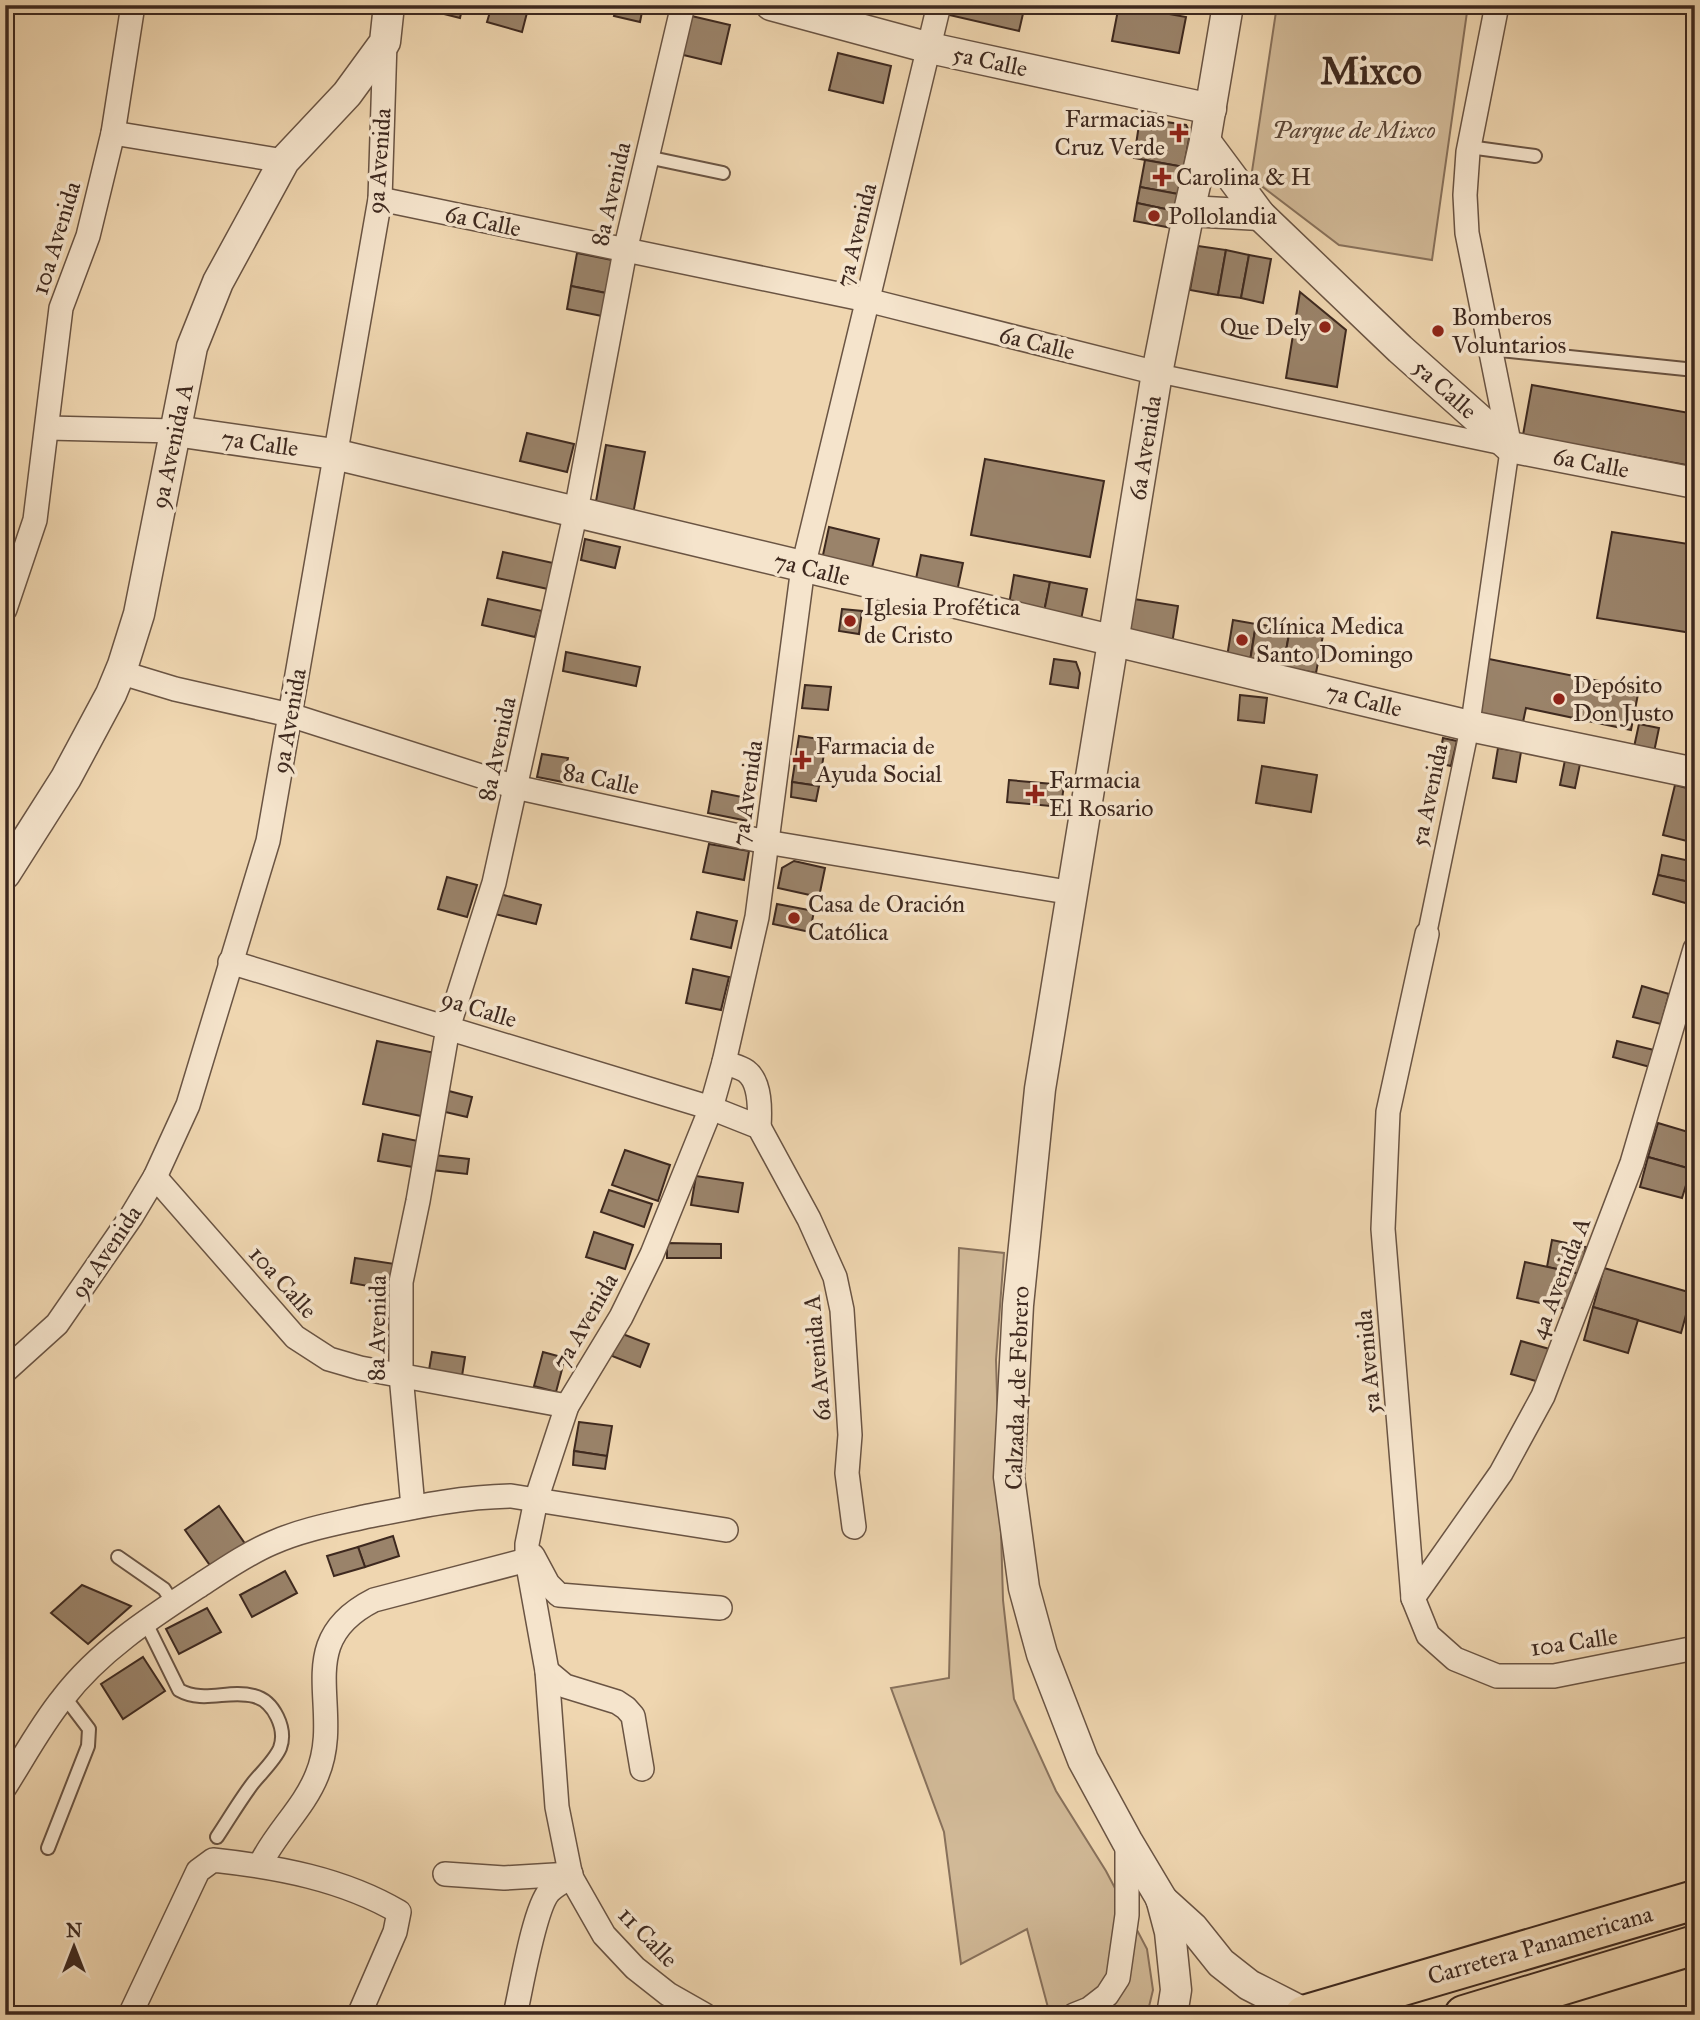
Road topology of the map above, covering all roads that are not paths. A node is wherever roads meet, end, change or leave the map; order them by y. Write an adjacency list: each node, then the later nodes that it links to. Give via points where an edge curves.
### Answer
1 (132, 5): 11 (street, 10a Avenida)
2 (389, 5): 8 (street, 9a Avenida)
3 (683, 5): 15 (street, 8a Avenida)
4 (771, 5): 9 (street, 5a Calle)
5 (939, 5): 9 (street, 7a Avenida)
6 (1227, 5): 10 (street, 6a Avenida)
7 (1497, 5): 13 (street, 5a Avenida)
8 (385, 41): 16 (street, 9a Avenida A, via 346,94); 18 (street, 9a Avenida)
9 (930, 48): 10 (street, 5a Calle); 22 (street, 7a Avenida)
10 (1211, 108): 12 (street, 6a Avenida)
11 (113, 132): 16 (street); 26 (street, 10a Avenida, via 88,236 61,308)
12 (1205, 141): 19 (street, 6a Avenida); 20 (street, 5a Calle)
13 (1469, 147): 14 (lane); 23 (street, 5a Avenida, via 1467,233)
14 (1535, 156)
15 (646, 157): 17 (lane); 21 (street, 8a Avenida)
16 (284, 161): 27 (street, 9a Avenida A, via 224,270 192,347)
17 (723, 173)
18 (380, 199): 21 (street, 6a Calle); 29 (street, 9a Avenida)
19 (1189, 211): 20 (street); 25 (street, 6a Avenida)
20 (1260, 215): 28 (street, 5a Calle)
21 (625, 251): 22 (street, 6a Calle); 31 (street, 8a Avenida)
22 (867, 300): 25 (street, 6a Calle); 32 (street, 7a Avenida)
23 (1492, 349): 24 (lane); 28 (street, 5a Avenida)
24 (1695, 370)
25 (1157, 373): 28 (street, 6a Calle); 34 (street, 6a Avenida)
26 (48, 428): 27 (street, 7a Calle); 33 (street, 10a Avenida, via 35,520)
27 (175, 431): 29 (street, 7a Calle); 41 (street, 9a Avenida A, via 139,614 111,694 66,778)
28 (1510, 447): 30 (street, 6a Calle); 37 (street, 5a Avenida)
29 (334, 454): 31 (street, 7a Calle); 36 (street, 9a Avenida)
30 (1695, 483)
31 (576, 511): 32 (street, 7a Calle); 39 (street, 8a Avenida)
32 (803, 567): 34 (street, 7a Calle); 40 (street, 7a Avenida)
33 (5, 609)
34 (1114, 639): 37 (street, 7a Calle); 42 (street, 6a Avenida)
35 (129, 676): 36 (street, 8a Calle)
36 (290, 715): 39 (street, 8a Calle); 45 (street, 9a Avenida, via 268,841)
37 (1470, 726): 38 (street, 7a Calle); 43 (street, 5a Avenida)
38 (1695, 773)
39 (515, 787): 40 (street, 8a Calle); 46 (street, 8a Avenida, via 494,883)
40 (766, 842): 42 (street, 8a Calle); 48 (street, 7a Avenida, via 751,947)
41 (5, 874)
42 (1073, 892): 71 (street, Calzada 4 de Febrero, via 1040,1089 1018,1305 1009,1477 1024,1588 1042,1654 1083,1760)
43 (1427, 934): 61 (street, 5a Avenida, via 1388,1112 1383,1229)
44 (1695, 949): 47 (street, 4a Avenida A)
45 (230, 962): 46 (street, 9a Calle); 51 (street, 9a Avenida, via 188,1105)
46 (448, 1028): 49 (street, 9a Calle); 53 (street, 8a Avenida, via 401,1282)
47 (1684, 1029): 61 (street, 4a Avenida A, via 1543,1396 1501,1473)
48 (723, 1062): 49 (street, 7a Avenida); 50 (street, via 746,1071 751,1078 760,1102)
49 (711, 1108): 50 (street); 54 (street, 7a Avenida, via 647,1265)
50 (758, 1127): 57 (street, 6a Avenida A, via 835,1277 842,1310 850,1435 847,1473)
51 (155, 1177): 52 (street, 9a Avenida, via 57,1324); 53 (street, 10a Calle, via 295,1337 329,1359)
52 (5, 1371)
53 (401, 1375): 54 (street, 10a Calle); 56 (street, 8a Avenida)
54 (567, 1406): 55 (street, 7a Avenida)
55 (536, 1500): 56 (street, via 464,1498); 58 (street); 59 (street, 7a Avenida)
56 (413, 1507): 62 (street, via 273,1542)
57 (854, 1527)
58 (726, 1530)
59 (527, 1552): 63 (street, via 559,1595); 66 (street, 7a Avenida); 73 (street, via 374,1600 340,1623 329,1640 325,1743 317,1776)
60 (118, 1557): 62 (lane, via 164,1589)
61 (1413, 1598): 65 (street, 10a Calle, via 1428,1635 1455,1659 1497,1675 1555,1676)
62 (173, 1603): 64 (street)
63 (720, 1608)
64 (145, 1621): 67 (street); 70 (lane, via 180,1690 206,1698 256,1696 271,1707 282,1725 280,1748)
65 (1695, 1648)
66 (547, 1671): 68 (street, via 565,1686 626,1708 632,1716); 75 (street, 7a Avenida, via 557,1807)
67 (64, 1696): 69 (street); 72 (lane, via 89,1729 88,1746)
68 (642, 1769)
69 (5, 1787)
70 (217, 1836)
71 (1127, 1841): 76 (street, Calzada 4 de Febrero); 83 (street, via 1127,1915 1118,1978 1107,1995)
72 (48, 1848)
73 (260, 1865): 79 (street, via 213,1860 198,1871); 80 (street, via 341,1886 399,1912 395,1932)
74 (444, 1874): 75 (street)
75 (571, 1876): 81 (street, via 545,1898); 82 (street, 11 Calle, via 604,1935 635,1968)
76 (1161, 1898): 84 (street, Calzada 4 de Febrero, via 1171,1932 1176,1990); 85 (street, Calzada 4 de Febrero, via 1221,1962 1249,1984)
77 (1695, 1900): 85 (highway, Carretera Panamericana)
78 (1695, 1945): 86 (highway, Carretera Panamericana)
79 (130, 2015)
80 (359, 2015)
81 (515, 2015)
82 (705, 2015)
83 (1074, 2015)
84 (1172, 2015)
85 (1305, 2015)
86 (1464, 2015)

